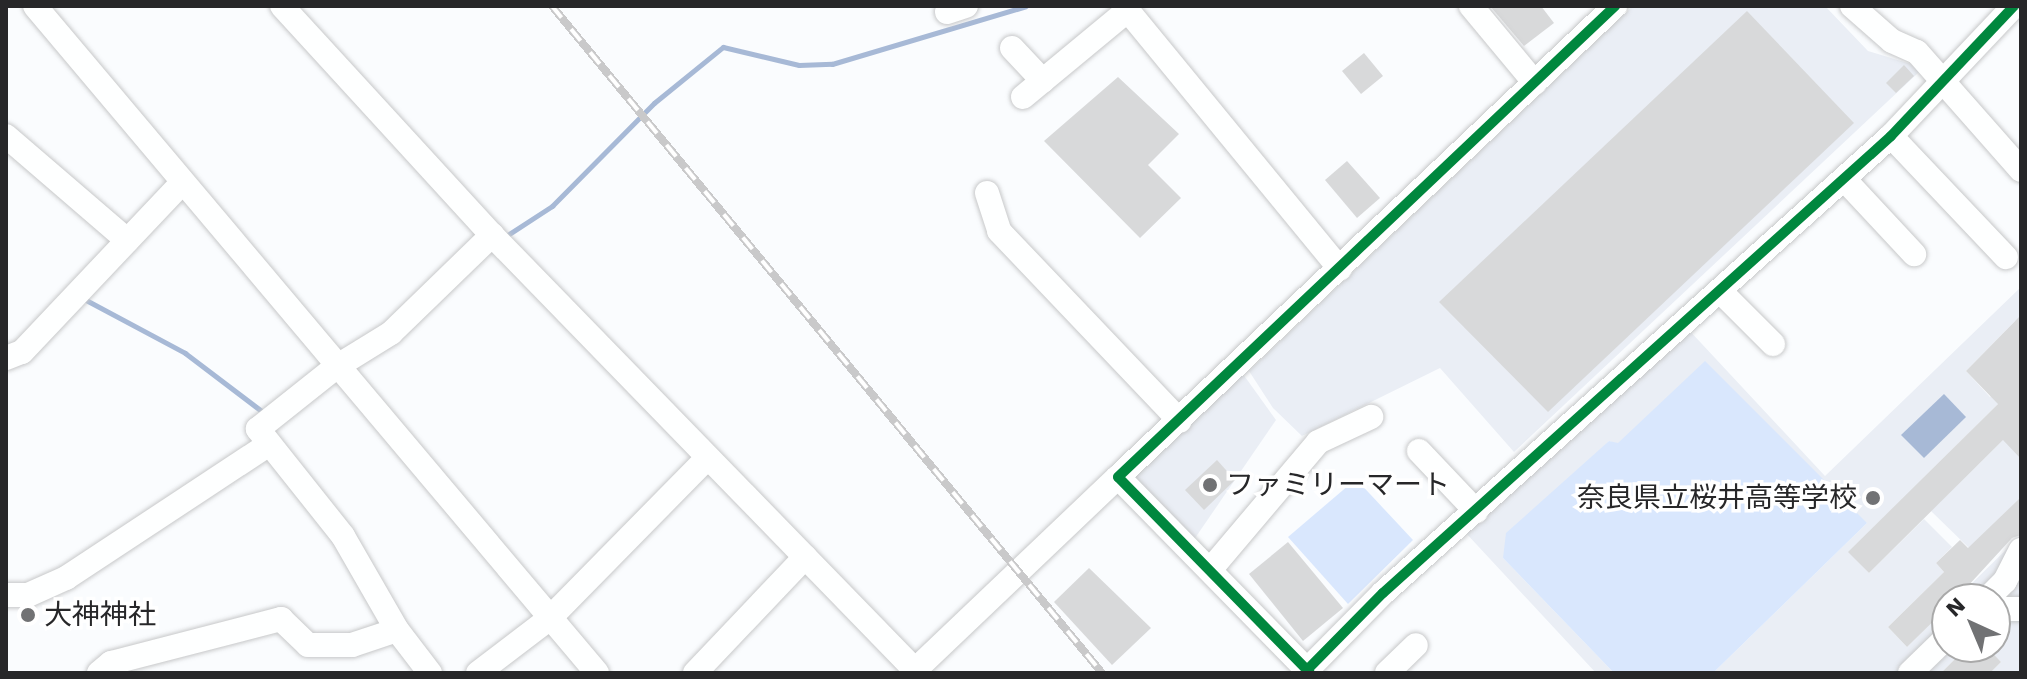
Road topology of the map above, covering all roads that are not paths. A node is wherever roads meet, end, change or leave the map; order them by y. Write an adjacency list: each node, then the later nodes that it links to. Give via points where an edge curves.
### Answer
1 (35, 6): 17 (street)
2 (282, 6): 19 (street)
3 (1471, 6): 10 (street)
4 (1615, 6): 10 (street)
5 (1852, 6): 11 (street)
6 (2014, 6): 11 (street)
7 (1126, 8): 9 (street); 23 (street)
8 (1012, 48): 9 (street)
9 (1043, 81): 12 (street)
10 (1535, 83): 23 (street)
11 (1946, 83): 14 (street); 15 (street)
12 (1023, 97)
13 (6, 136): 20 (street)
14 (1891, 136): 16 (street); 22 (street)
15 (2021, 170)
16 (1844, 179): 21 (street); 24 (street)
17 (182, 183): 20 (street); 27 (street)
18 (987, 193): 29 (street, via 999,231)
19 (492, 235): 27 (street, via 391,333); 32 (street)
20 (127, 240): 26 (street, via 22,352)
21 (1914, 254)
22 (2006, 257)
23 (1340, 269): 29 (street)
24 (1720, 291): 25 (street); 34 (street)
25 (1773, 344)
26 (6, 358)
27 (336, 367): 30 (street, via 258,429); 40 (street)
28 (1371, 417): 37 (street, via 1318,442)
29 (1180, 421): 33 (street)
30 (269, 444): 39 (street, via 66,578 28,595); 41 (street, via 343,536)
31 (1419, 451): 34 (street)
32 (707, 458): 36 (street); 40 (street)
33 (1118, 477): 37 (street); 45 (street)
34 (1471, 506): 44 (street)
35 (2021, 550): 38 (street)
36 (805, 557): 45 (street); 50 (street)
37 (1210, 570): 44 (street)
38 (2013, 589)
39 (6, 595)
40 (549, 619): 48 (street); 49 (street)
41 (397, 630): 46 (street, via 352,645 308,645 281,619 111,663); 47 (street)
42 (1417, 645): 51 (street)
43 (1931, 653): 52 (street)
44 (1303, 666)
45 (915, 672)
46 (99, 673)
47 (430, 673)
48 (478, 673)
49 (597, 673)
50 (695, 673)
51 (1387, 673)
52 (1910, 673)

